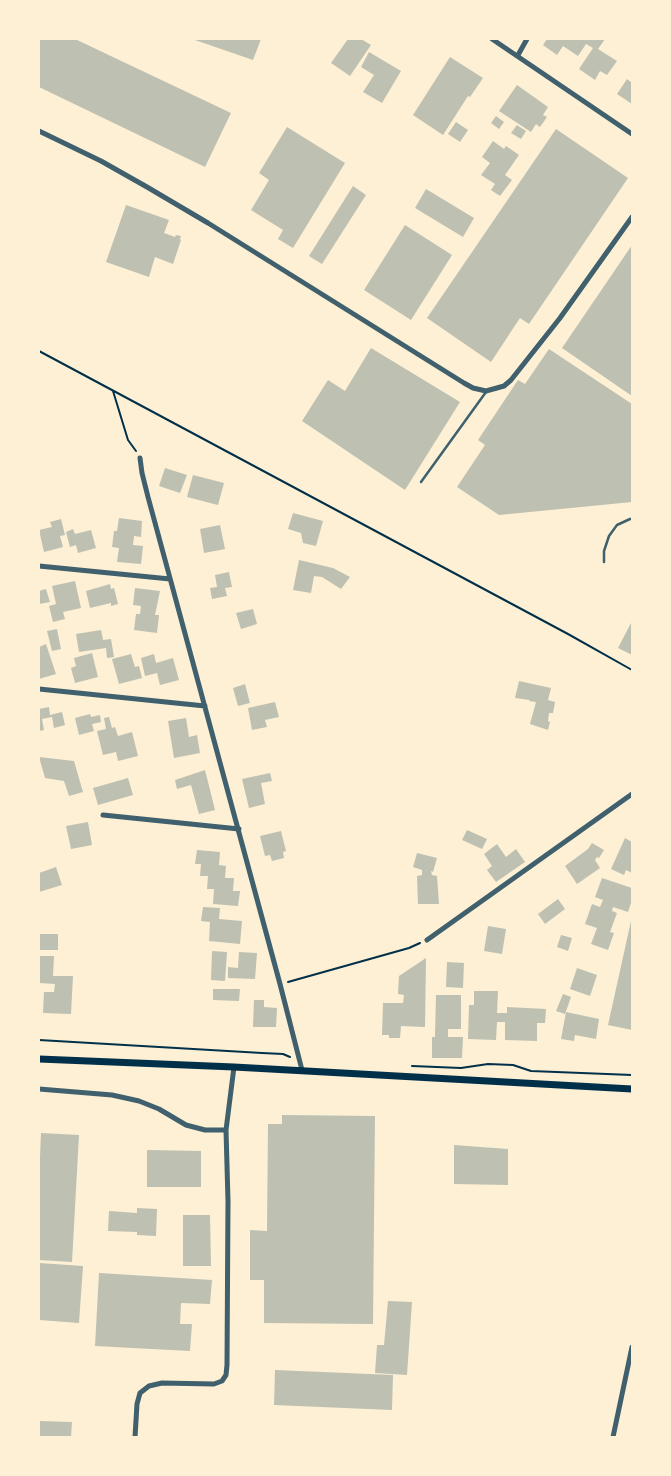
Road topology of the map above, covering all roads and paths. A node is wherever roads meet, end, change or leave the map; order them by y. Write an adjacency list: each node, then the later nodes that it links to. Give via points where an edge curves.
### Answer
1 (492, 39): 3 (street)
2 (527, 39): 3 (street)
3 (518, 55): 5 (street)
4 (39, 131): 9 (street, via 147,187 464,383)
5 (632, 134)
6 (632, 217): 9 (street, via 511,380 504,386)
7 (39, 351): 8 (path)
8 (113, 391): 10 (path, via 128,440); 16 (path)
9 (486, 391): 11 (lane)
10 (140, 458): 15 (street)
11 (421, 482)
12 (632, 519): 13 (lane, via 617,525 608,536)
13 (604, 562)
14 (39, 566): 15 (street)
15 (170, 579): 18 (street)
16 (632, 670)
17 (39, 689): 18 (street)
18 (204, 706): 21 (street)
19 (632, 794): 22 (street)
20 (103, 815): 21 (street)
21 (239, 829): 23 (street)
22 (427, 940): 23 (path, via 409,948)
23 (280, 984): 26 (street)
24 (39, 1040): 26 (path, via 283,1054)
25 (39, 1059): 28 (main road)
26 (301, 1061): 29 (street)
27 (404, 1066): 30 (path, via 460,1068 514,1065 532,1071)
28 (234, 1067): 29 (main road); 33 (street)
29 (302, 1070): 32 (main road)
30 (632, 1075)
31 (39, 1089): 33 (street, via 112,1094 159,1109 186,1125 205,1130)
32 (632, 1089)
33 (226, 1130): 35 (street, via 226,1375 214,1384 162,1382 149,1386 140,1393)
34 (632, 1347): 36 (street)
35 (135, 1437)
36 (613, 1437)

